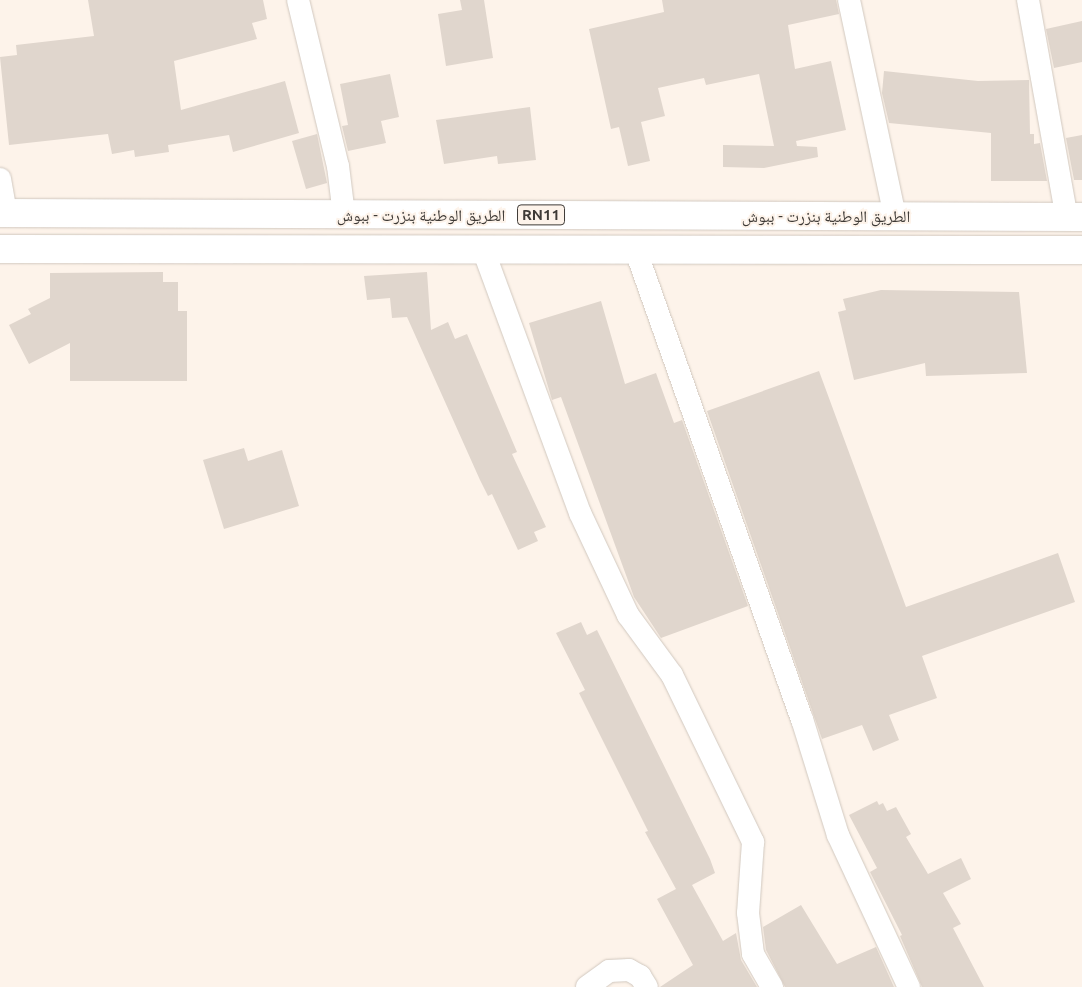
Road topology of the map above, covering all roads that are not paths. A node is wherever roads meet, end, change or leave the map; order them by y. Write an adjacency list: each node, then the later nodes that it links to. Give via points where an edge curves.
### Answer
1 (298, 0): 6 (street, via 338,166)
2 (849, 0): 7 (street)
3 (1028, 0): 8 (street)
4 (0, 179): 5 (street)
5 (3, 213): 6 (main road, الطريق الوطنية بنزرت - ببوش / RN11)
6 (344, 214): 7 (main road, الطريق الوطنية بنزرت - ببوش / RN11)
7 (894, 217): 8 (main road, الطريق الوطنية بنزرت - ببوش / RN11)
8 (1075, 218)
9 (0, 249): 12 (main road, RN11)
10 (1082, 250): 11 (main road, RN11)
11 (636, 251): 12 (main road, RN11); 16 (street, via 802,719 838,835)
12 (484, 252): 15 (street, via 580,513 628,616 672,675 753,842 748,913 753,954)
13 (587, 987): 14 (street, via 609,971 629,970 640,976)
14 (647, 987)
15 (772, 987)
16 (909, 987)

